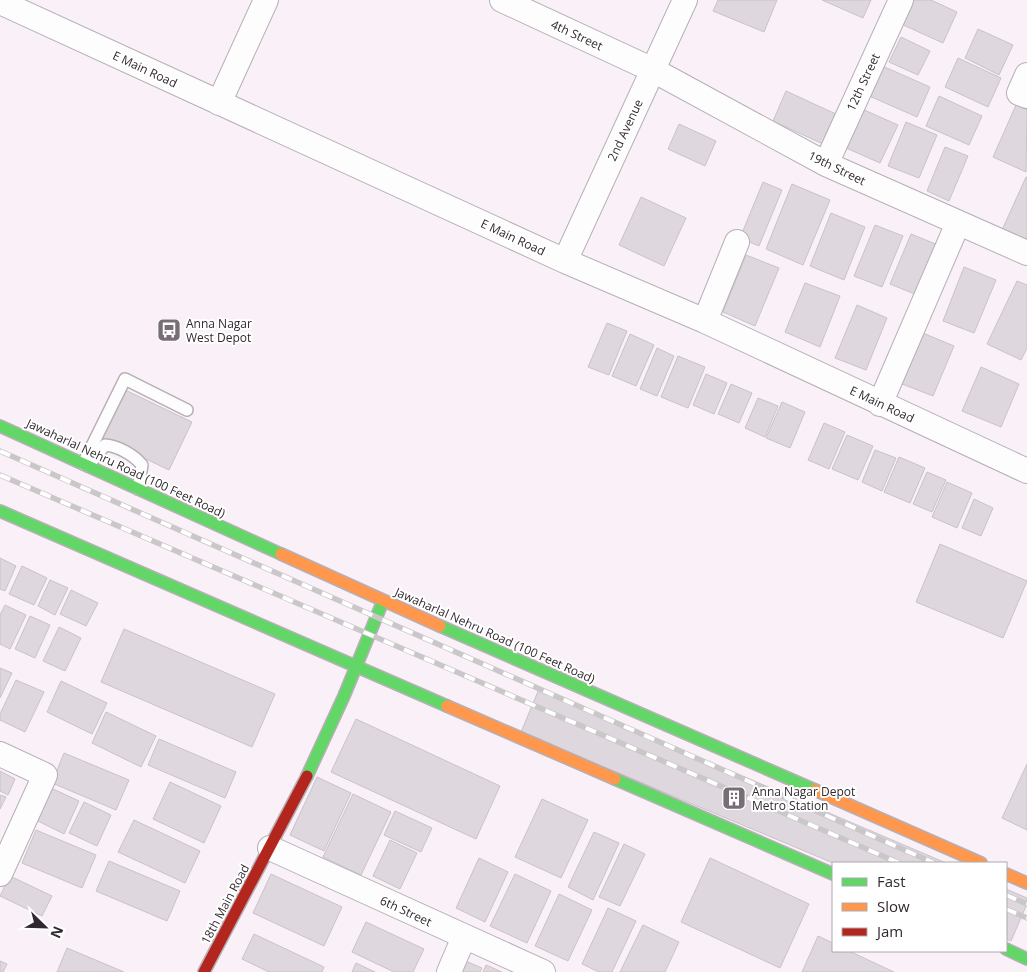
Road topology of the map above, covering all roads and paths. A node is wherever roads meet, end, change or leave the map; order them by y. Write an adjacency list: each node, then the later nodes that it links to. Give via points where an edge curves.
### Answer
1 (266, 0): 9 (street)
2 (502, 0): 6 (street, 4th Street)
3 (685, 0): 6 (street, 2nd Avenue)
4 (901, 0): 10 (street, 12th Street)
5 (0, 2): 9 (street, E Main Road)
6 (653, 70): 10 (street, 19th Street); 14 (street, 2nd Avenue)
7 (1027, 75): 8 (street, via 1019,92)
8 (1027, 96)
9 (219, 102): 14 (street, E Main Road)
10 (826, 164): 11 (street, 19th Street)
11 (958, 223): 13 (street, 19th Street); 16 (street)
12 (737, 242): 15 (street)
13 (1027, 253)
14 (565, 261): 15 (street, E Main Road)
15 (705, 321): 16 (street, E Main Road)
16 (880, 404): 20 (street, E Main Road)
17 (187, 410): 19 (lane, via 125,379)
18 (0, 426): 19 (main road, Jawaharlal Nehru Road (100 Feet Road))
19 (86, 465): 21 (main road, Jawaharlal Nehru Road (100 Feet Road)); 21 (lane, via 105,445 116,448 142,465)
20 (1027, 470)
21 (138, 489): 23 (main road, Jawaharlal Nehru Road (100 Feet Road))
22 (0, 511): 24 (main road)
23 (383, 601): 24 (main road, 18th Main Road); 27 (main road, Jawaharlal Nehru Road (100 Feet Road))
24 (359, 666): 26 (main road, 18th Main Road); 29 (main road)
25 (0, 754): 28 (street, via 45,775)
26 (270, 848): 32 (street, 6th Street); 35 (main road, 18th Main Road)
27 (979, 862)
28 (0, 874)
29 (832, 874)
30 (1007, 874): 31 (main road)
31 (1027, 883)
32 (464, 938): 36 (street); 37 (street, 6th Street)
33 (1007, 949): 34 (main road)
34 (1027, 958)
35 (204, 972)
36 (449, 972)
37 (543, 972)

